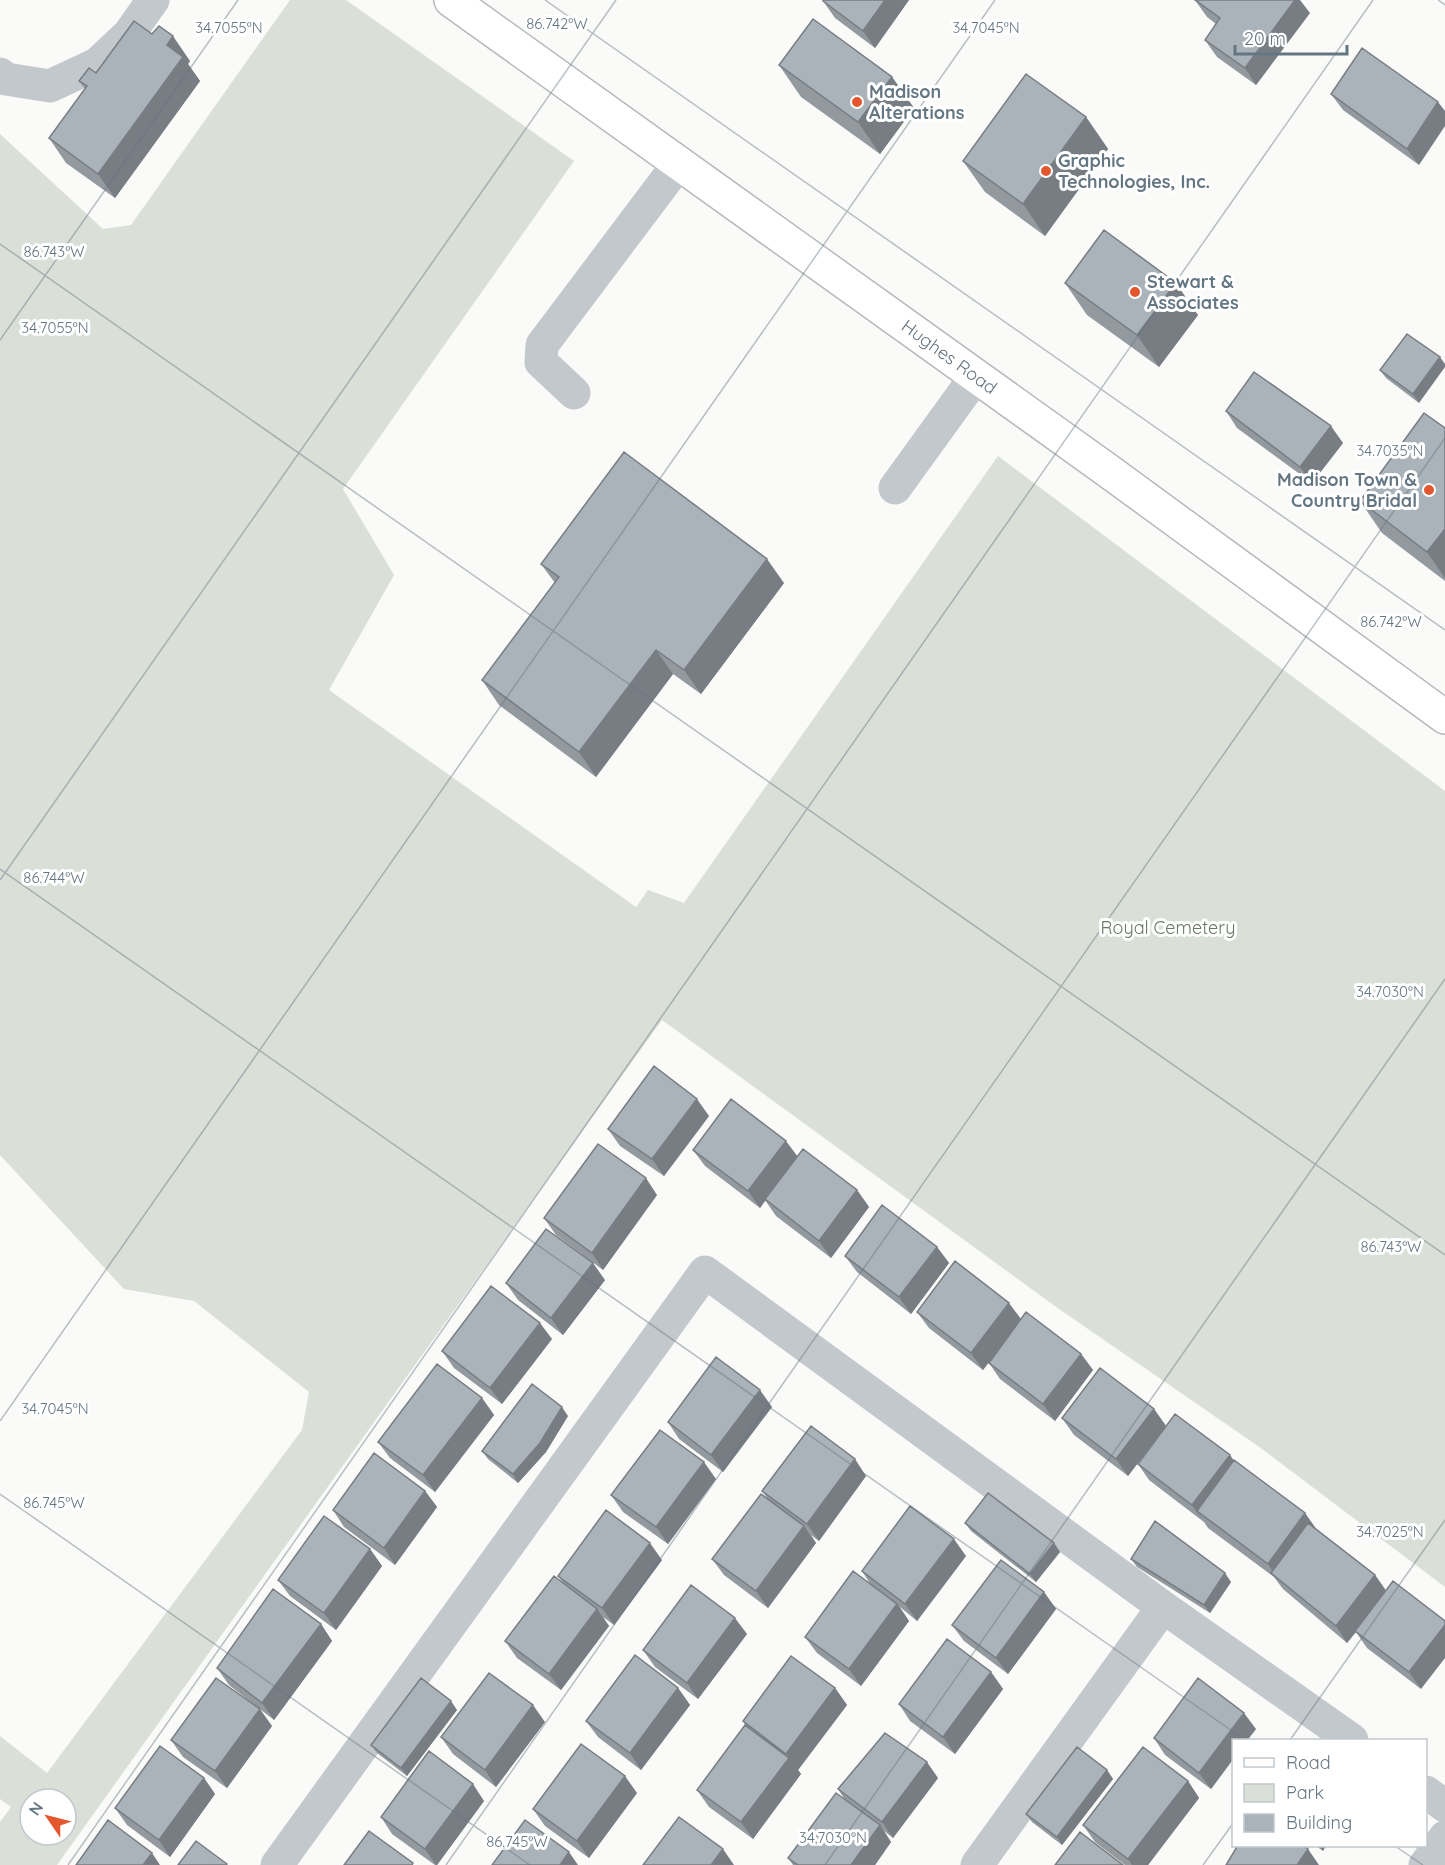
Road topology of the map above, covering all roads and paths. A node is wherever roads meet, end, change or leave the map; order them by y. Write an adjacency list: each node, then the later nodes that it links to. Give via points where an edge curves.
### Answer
1 (153, 0): 3 (street, via 129,34 97,64 50,86 6,79)
2 (451, 0): 4 (main road, Hughes Road)
3 (0, 74)
4 (679, 163): 5 (main road, Hughes Road); 6 (street, via 542,345 541,362)
5 (976, 376): 7 (street); 8 (main road, Hughes Road)
6 (574, 393)
7 (896, 488)
8 (1445, 717)
9 (1163, 1607): 10 (street); 14 (street, via 705,1272); 15 (street)
10 (1351, 1739)
11 (1427, 1793): 12 (street)
12 (1445, 1806)
13 (1445, 1837): 16 (street)
14 (277, 1865)
15 (977, 1865)
16 (1425, 1865)

